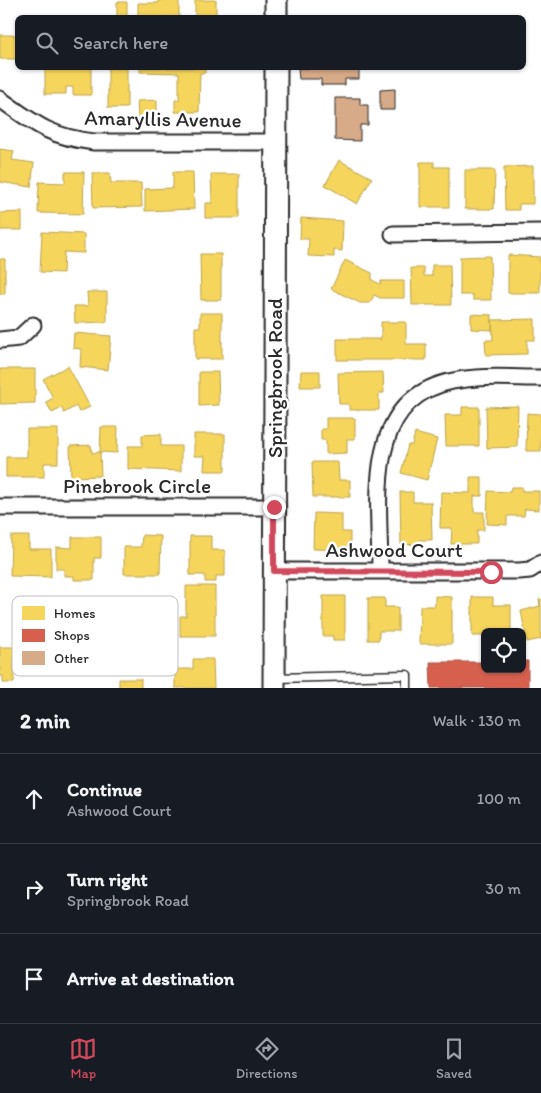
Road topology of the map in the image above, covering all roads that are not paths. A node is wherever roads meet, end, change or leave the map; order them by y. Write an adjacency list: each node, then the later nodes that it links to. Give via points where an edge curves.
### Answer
1 (276, 0): 2 (street)
2 (276, 15)
3 (276, 70): 5 (street, Springbrook Road)
4 (0, 100): 5 (street, Amaryllis Avenue, via 53,134 72,140)
5 (276, 142): 12 (street, Springbrook Road)
6 (541, 232): 7 (street)
7 (393, 234)
8 (33, 325): 9 (street, via 19,338)
9 (0, 340)
10 (541, 378): 14 (street, via 453,381 419,394 403,410 390,427 382,448)
11 (0, 507): 12 (street, Pinebrook Circle)
12 (274, 507): 15 (street, Springbrook Road)
13 (541, 562): 14 (street, Ashwood Court, via 530,570 520,571)
14 (380, 570): 15 (street, Ashwood Court)
15 (274, 571): 16 (street, Springbrook Road)
16 (274, 683): 17 (lane, via 407,675)
17 (407, 688)

